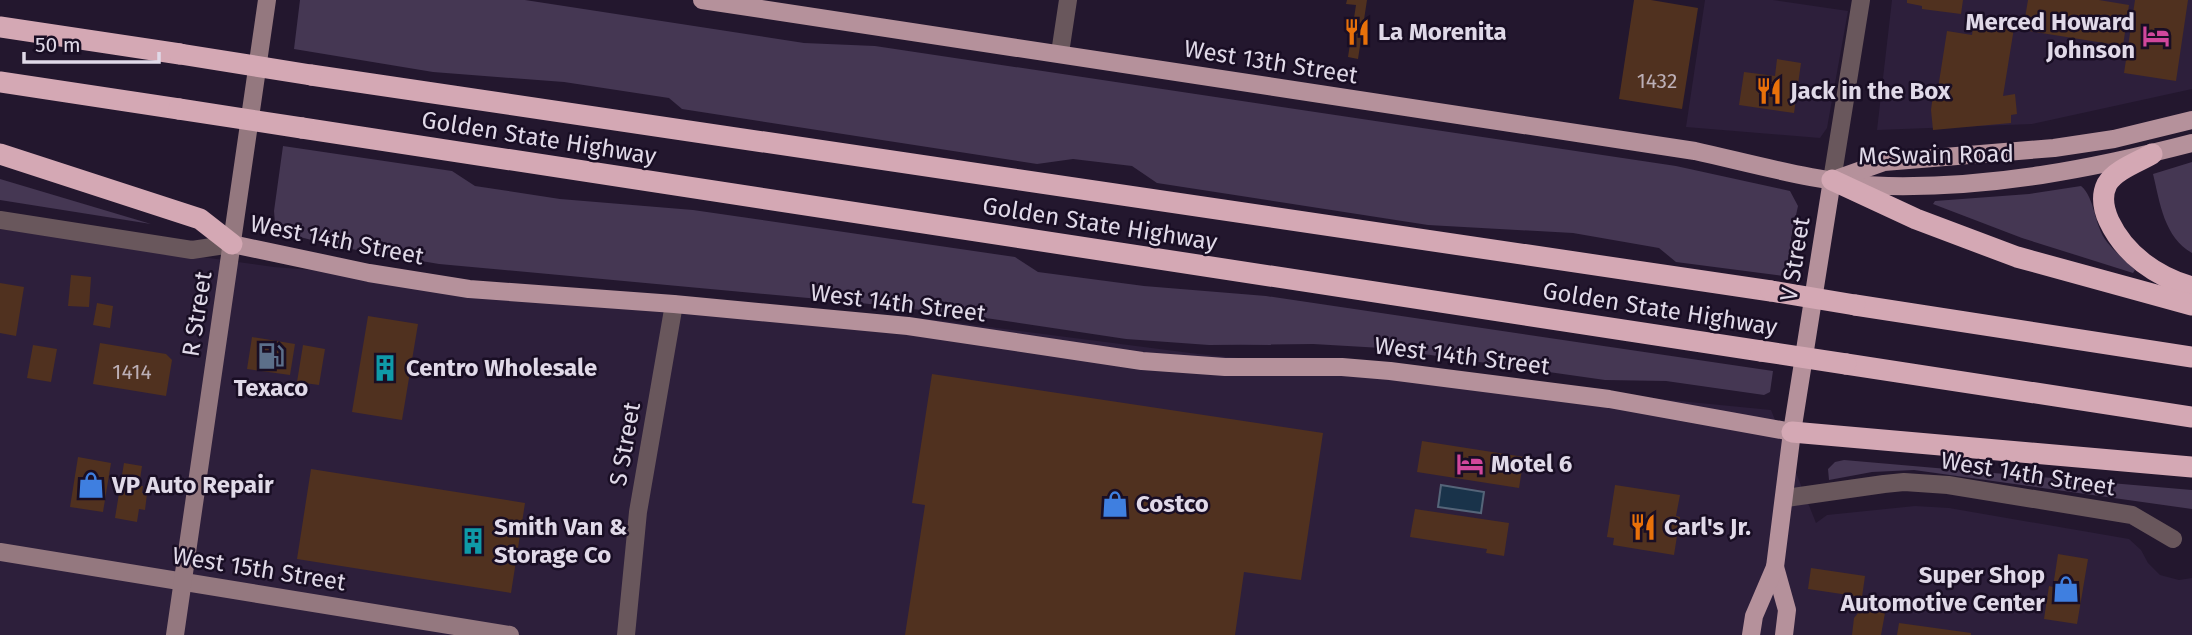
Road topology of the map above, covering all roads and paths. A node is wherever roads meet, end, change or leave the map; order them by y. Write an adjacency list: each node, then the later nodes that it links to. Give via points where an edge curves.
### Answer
1 (267, 0): 14 (street, R Street)
2 (702, 0): 6 (main road, West 13th Street)
3 (1068, 0): 6 (street)
4 (1861, 0): 12 (street, V Street)
5 (0, 27): 18 (highway, Golden State Highway, bridge, via 1771,290)
6 (1060, 53): 12 (main road, West 13th Street, via 1695,151)
7 (0, 82): 19 (highway, Golden State Highway, bridge)
8 (2192, 120): 12 (main road, McSwain Road, via 2054,148 1884,162)
9 (2192, 144): 11 (main road, McSwain Road)
10 (0, 154): 14 (highway, via 200,219)
11 (2152, 154): 12 (main road, McSwain Road, via 2021,179 1887,186); 15 (highway, via 2116,174 2107,185 2104,211 2130,252 2152,270)
12 (1832, 180): 17 (highway, via 1916,219 2017,257); 20 (main road, V Street)
13 (0, 220): 14 (street, West 14th Street, via 192,250)
14 (232, 244): 16 (main road, West 14th Street, via 469,289); 26 (street, R Street)
15 (2192, 287)
16 (674, 304): 20 (main road, West 14th Street, via 908,326 1142,361 1411,373 1609,399); 29 (street, S Street, via 638,512)
17 (2192, 305)
18 (2192, 357)
19 (2192, 417)
20 (1784, 431): 21 (highway); 22 (main road, V Street)
21 (2192, 467)
22 (1786, 498): 23 (street, West 14th Street, via 1904,482 1948,485 2132,515); 25 (main road, V Street)
23 (2173, 539)
24 (0, 552): 26 (street, West 15th Street)
25 (1775, 567): 30 (main road, V Street); 31 (main road, V Street, via 1787,610)
26 (182, 581): 27 (street, R Street); 28 (street, West 15th Street)
27 (175, 635)
28 (510, 635)
29 (625, 635)
30 (1751, 635)
31 (1784, 635)

